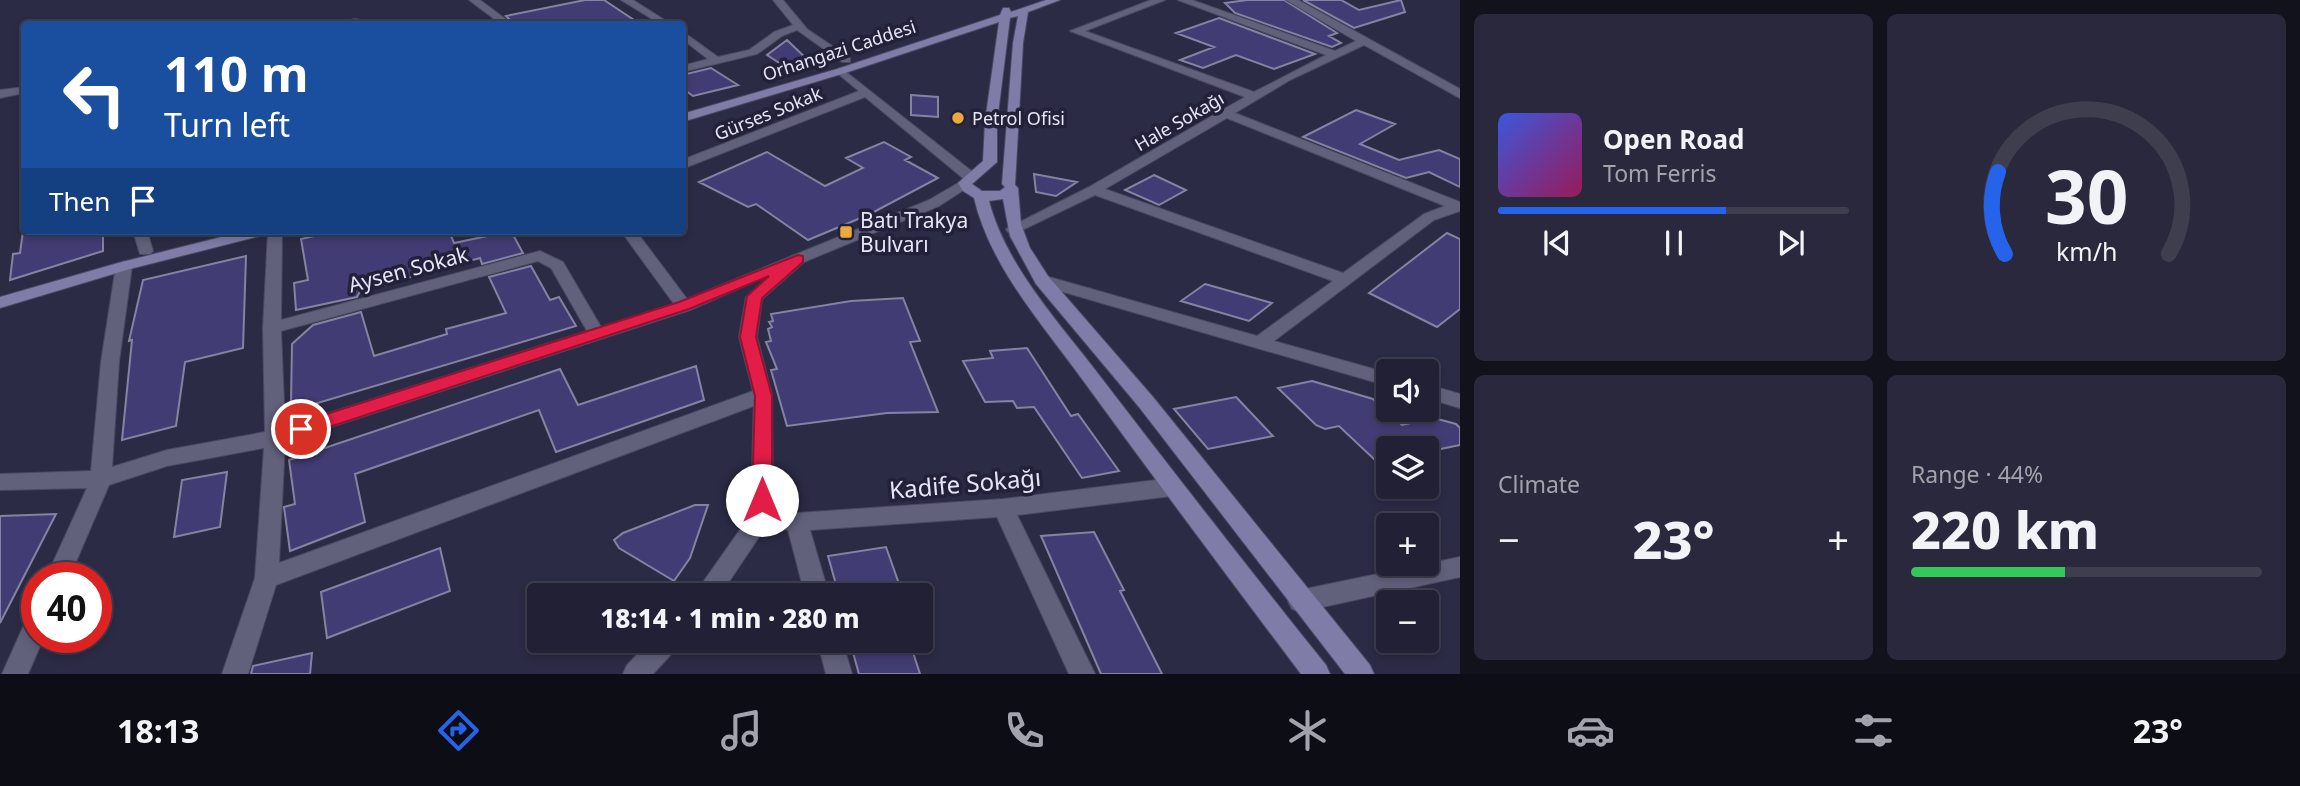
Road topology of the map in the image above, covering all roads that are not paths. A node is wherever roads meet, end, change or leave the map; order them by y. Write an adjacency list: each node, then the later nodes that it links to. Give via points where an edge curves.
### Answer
1 (474, 0): 10 (street)
2 (626, 0): 11 (street)
3 (779, 0): 12 (street)
4 (1055, 0): 8 (main road)
5 (1160, 0): 25 (street, via 1075,31)
6 (1183, 0): 17 (street)
7 (1291, 0): 16 (street)
8 (1024, 6): 9 (main road); 31 (main road)
9 (1007, 12): 13 (main road, Orhangazi Caddesi); 15 (main road); 19 (main road, Orhangazi Caddesi)
10 (503, 21)
11 (661, 21)
12 (799, 26): 18 (street, via 753,52); 19 (street)
13 (968, 30): 15 (main road, via 988,30); 19 (main road, Orhangazi Caddesi)
14 (686, 37): 18 (street)
15 (1001, 40): 30 (main road, via 990,162)
16 (1362, 42): 17 (street, Hale Sokağı); 24 (street)
17 (1334, 54): 25 (street, Hale Sokağı)
18 (718, 62): 20 (street)
19 (843, 66): 22 (street); 26 (main road, Orhangazi Caddesi); 28 (main road, Orhangazi Caddesi)
20 (686, 68)
21 (21, 90): 23 (street)
22 (867, 92): 29 (street, Gürses Sokak); 30 (street)
23 (0, 94)
24 (1460, 94)
25 (1257, 97): 27 (street, Hale Sokağı)
26 (686, 107)
27 (1228, 114): 32 (street, Hale Sokağı); 33 (street)
28 (686, 117)
29 (686, 163)
30 (972, 184): 31 (main road, via 994,175); 31 (main road, via 1001,196); 41 (street); 58 (main road, via 982,214 1034,301)
31 (1010, 186): 34 (main road)
32 (1094, 190): 34 (street, Hale Sokağı); 43 (street)
33 (1458, 207): 43 (street, via 1429,217)
34 (1013, 229): 44 (main road)
35 (141, 235): 40 (street)
36 (207, 235): 40 (main road)
37 (246, 235): 42 (main road)
38 (275, 235): 48 (street)
39 (631, 235): 47 (street)
40 (145, 251): 45 (main road)
41 (798, 259): 47 (street); 53 (street, via 754,296 748,337)
42 (124, 266): 46 (main road); 56 (street, via 110,362)
43 (1344, 279): 50 (street)
44 (1042, 280): 50 (street); 67 (main road, via 1146,402)
45 (0, 292)
46 (0, 303)
47 (684, 306): 49 (street)
48 (272, 328): 49 (street, Aysen Sokak, via 540,256 557,265); 55 (street)
49 (597, 334): 55 (street)
50 (1261, 342): 51 (street)
51 (1376, 376)
52 (1439, 395): 54 (street)
53 (763, 396): 60 (street); 64 (street)
54 (1460, 401)
55 (275, 438): 56 (street, via 167,458); 64 (street)
56 (101, 479): 57 (street); 62 (street)
57 (0, 481)
58 (1172, 487): 59 (street, Kadife Sokağı); 76 (main road)
59 (1003, 508): 61 (street, Kadife Sokağı); 75 (street)
60 (762, 516): 61 (street, Kadife Sokağı); 65 (street)
61 (797, 522): 66 (street)
62 (64, 562)
63 (1460, 567): 67 (street)
64 (267, 578): 72 (street)
65 (715, 583)
66 (814, 583)
67 (1300, 601): 77 (main road)
68 (24, 653): 71 (street)
69 (656, 653): 73 (street)
70 (833, 653): 74 (street)
71 (15, 674)
72 (235, 674)
73 (636, 674)
74 (839, 674)
75 (1082, 674)
76 (1317, 674)
77 (1361, 674)

